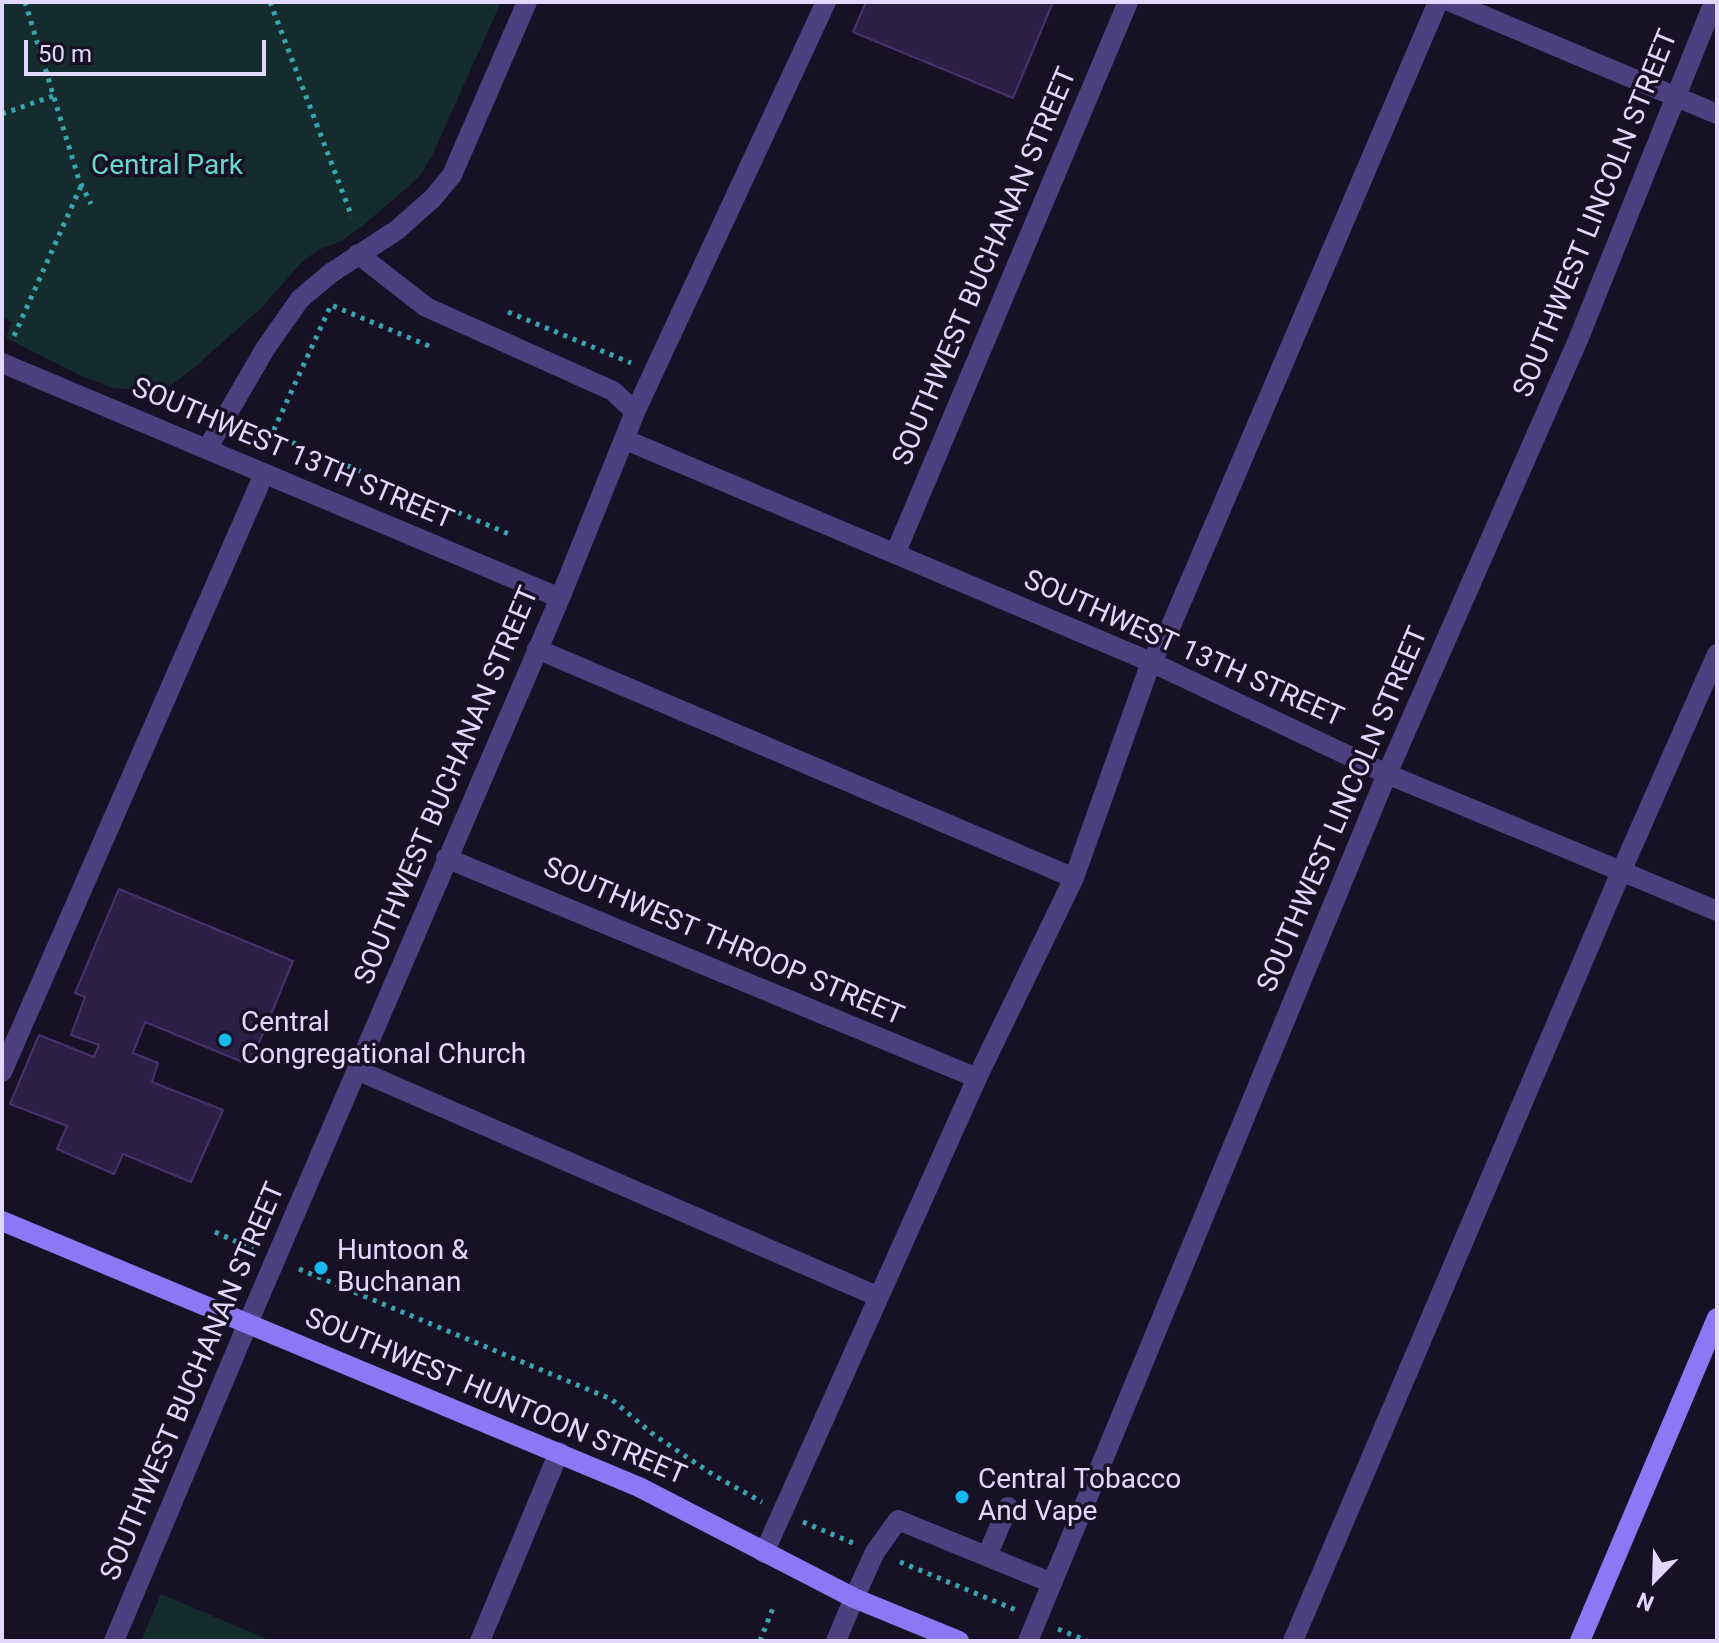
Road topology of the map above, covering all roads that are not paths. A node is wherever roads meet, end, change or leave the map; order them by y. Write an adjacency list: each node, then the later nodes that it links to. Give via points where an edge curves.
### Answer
1 (527, 2): 9 (street, via 452,175 397,230)
2 (826, 2): 11 (street, SOUTHWEST BUCHANAN STREET)
3 (1128, 2): 15 (street, SOUTHWEST BUCHANAN STREET)
4 (1438, 2): 19 (street)
5 (1451, 2): 7 (street)
6 (1714, 2): 7 (street, SOUTHWEST LINCOLN STREET)
7 (1675, 96): 8 (street); 20 (street, SOUTHWEST LINCOLN STREET, via 1578,340)
8 (1717, 114)
9 (358, 254): 11 (street, via 426,307 613,391); 13 (street, via 300,299)
10 (2, 363): 13 (street, SOUTHWEST 13TH STREET)
11 (635, 412): 12 (street, SOUTHWEST BUCHANAN STREET)
12 (626, 440): 15 (street, SOUTHWEST 13TH STREET); 16 (street, SOUTHWEST BUCHANAN STREET)
13 (207, 449): 14 (street, SOUTHWEST 13TH STREET)
14 (264, 474): 16 (street, SOUTHWEST 13TH STREET); 26 (street)
15 (895, 554): 19 (street, SOUTHWEST 13TH STREET)
16 (560, 598): 17 (street, SOUTHWEST BUCHANAN STREET)
17 (537, 649): 21 (street, SOUTHWEST BUCHANAN STREET); 23 (street)
18 (1717, 654): 22 (street)
19 (1151, 662): 20 (street, SOUTHWEST 13TH STREET); 23 (street)
20 (1387, 774): 22 (street, SOUTHWEST 13TH STREET); 36 (street, SOUTHWEST LINCOLN STREET)
21 (446, 858): 25 (street, SOUTHWEST BUCHANAN STREET); 27 (street, SOUTHWEST THROOP STREET)
22 (1621, 872): 24 (street, SOUTHWEST 13TH STREET); 43 (street)
23 (1074, 878): 27 (street)
24 (1717, 911)
25 (357, 1070): 29 (street); 31 (street, SOUTHWEST BUCHANAN STREET)
26 (2, 1072)
27 (977, 1078): 29 (street)
28 (2, 1221): 31 (main road, SOUTHWEST HUNTOON STREET)
29 (879, 1297): 34 (street)
30 (1717, 1318): 44 (main road)
31 (248, 1323): 32 (main road, SOUTHWEST HUNTOON STREET); 38 (street, SOUTHWEST BUCHANAN STREET)
32 (559, 1452): 34 (main road, SOUTHWEST HUNTOON STREET); 39 (street)
33 (1008, 1507): 35 (street)
34 (764, 1553): 37 (main road, SOUTHWEST HUNTOON STREET)
35 (987, 1556): 36 (street); 37 (street, via 898,1520 875,1552)
36 (1052, 1583): 42 (street, SOUTHWEST LINCOLN STREET)
37 (854, 1598): 40 (street); 41 (main road, SOUTHWEST HUNTOON STREET)
38 (114, 1641)
39 (480, 1641)
40 (836, 1641)
41 (959, 1641)
42 (1028, 1641)
43 (1293, 1641)
44 (1580, 1641)

